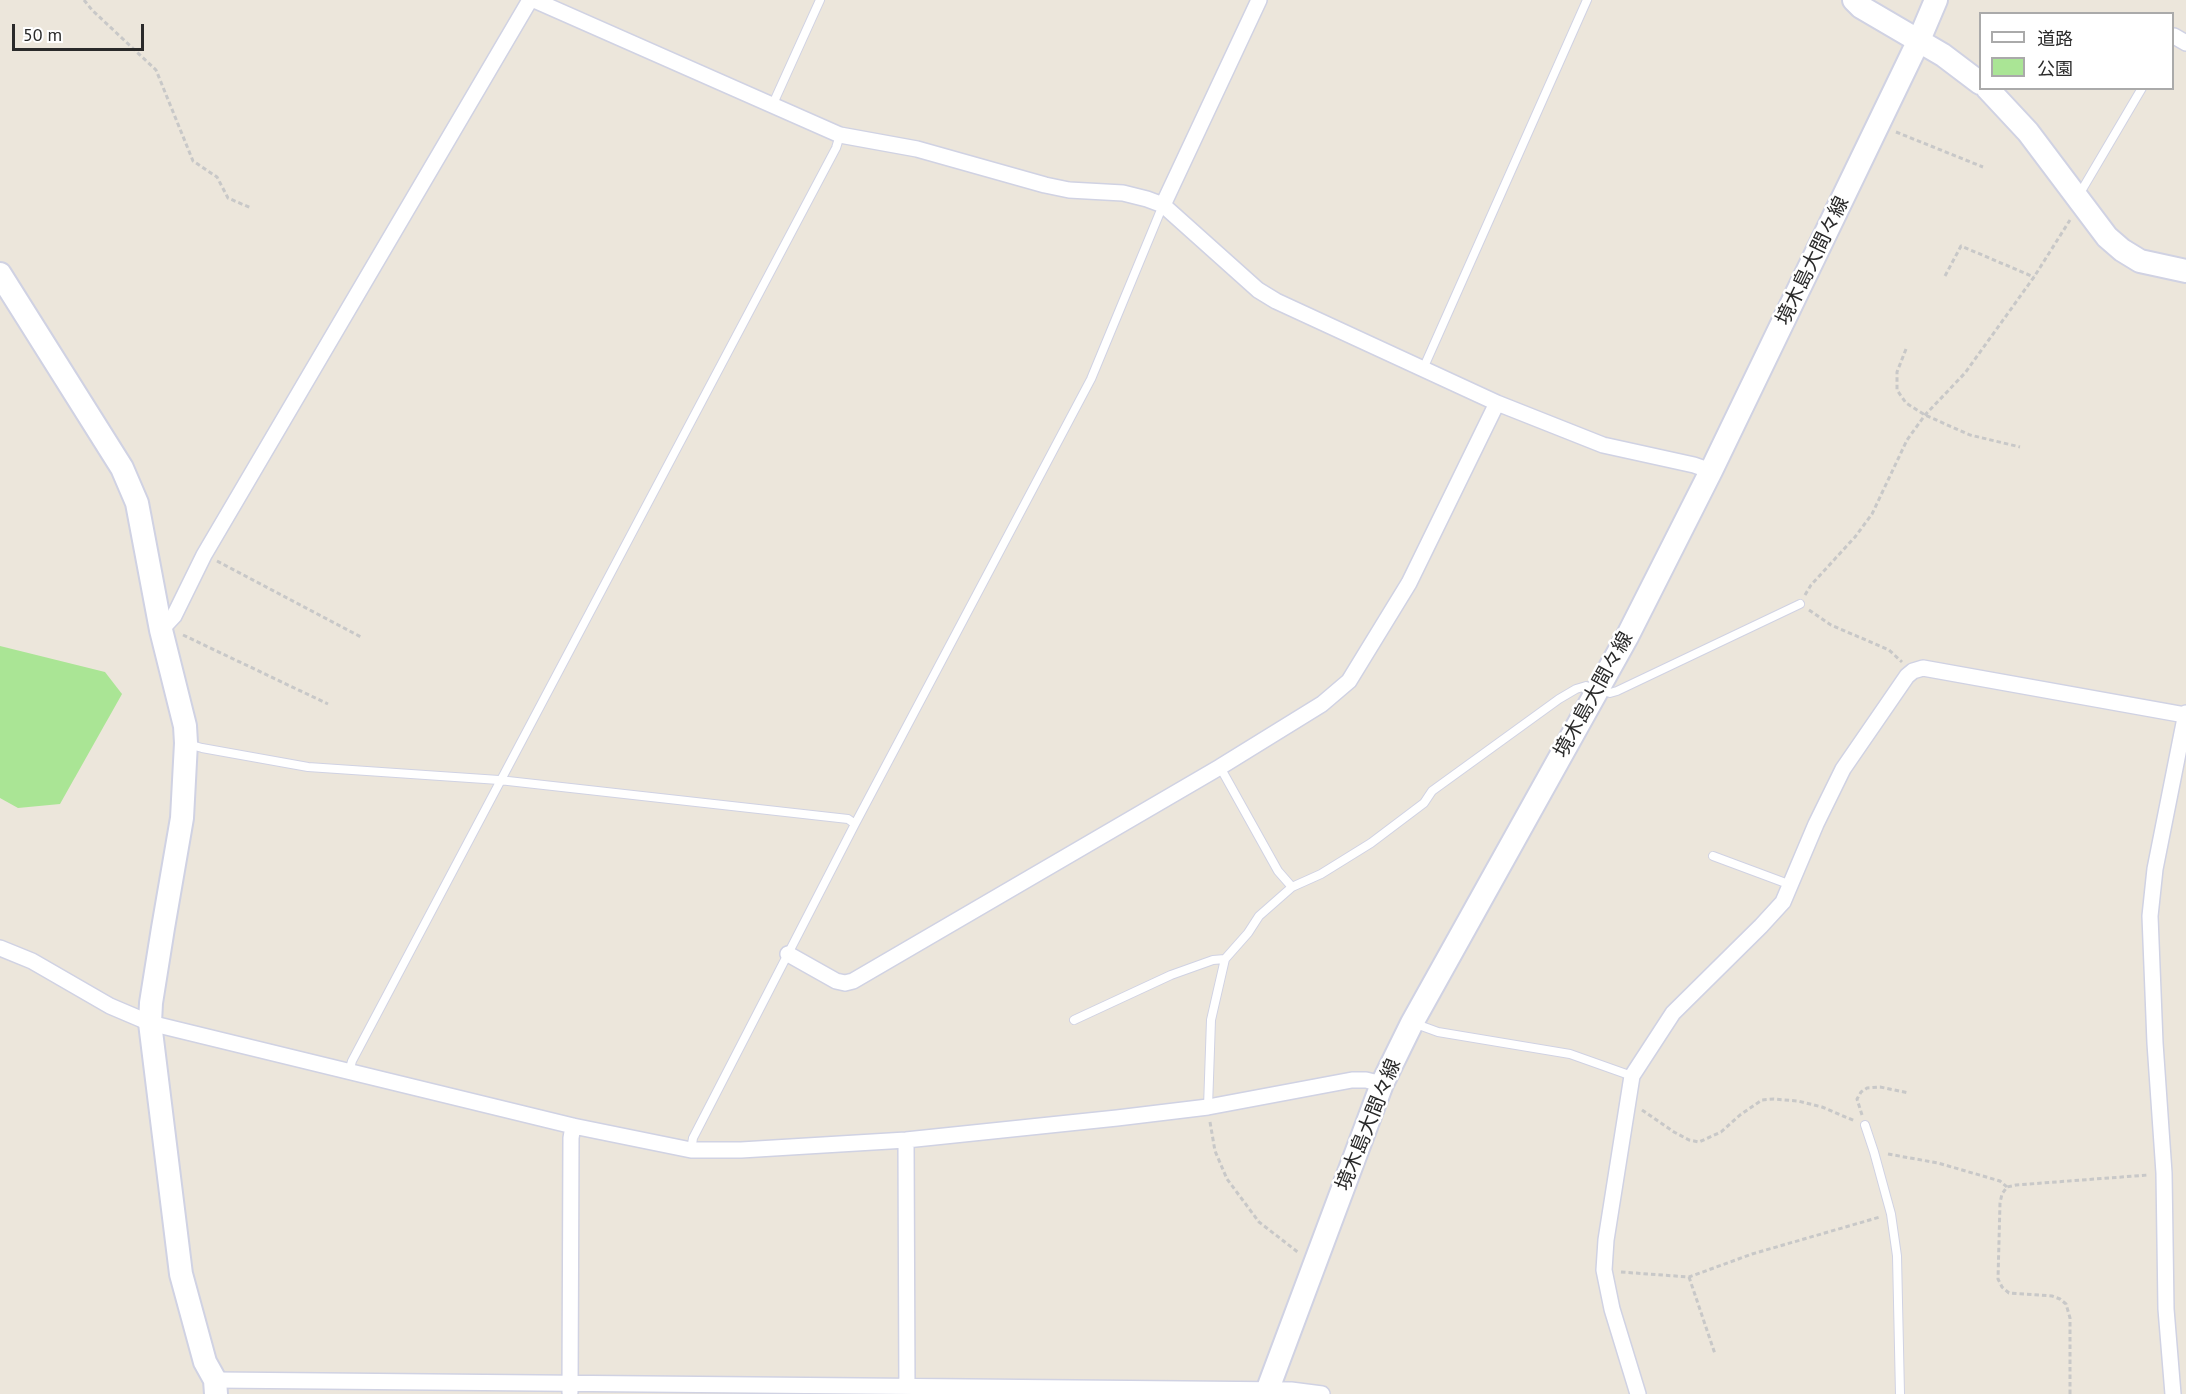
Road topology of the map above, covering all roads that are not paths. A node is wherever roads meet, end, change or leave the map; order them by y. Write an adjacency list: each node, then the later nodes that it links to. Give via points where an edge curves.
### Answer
1 (532, 0): 11 (street); 21 (street, via 204,555)
2 (820, 0): 11 (lane)
3 (1259, 0): 14 (street)
4 (1587, 0): 17 (lane)
5 (1854, 0): 7 (street)
6 (1936, 0): 7 (street, 境木島大間々線)
7 (1919, 40): 8 (street); 19 (street, 境木島大間々線)
8 (1979, 82)
9 (1988, 90): 13 (street, via 2015,116)
10 (2141, 90): 13 (lane)
11 (772, 106): 12 (street)
12 (840, 135): 14 (street, via 937,154 1045,185 1123,194); 26 (lane)
13 (2078, 200): 15 (street, via 2122,250 2140,261)
14 (1163, 205): 17 (street, via 1258,290); 27 (lane, via 1091,379)
15 (2186, 271)
16 (0, 274): 21 (street, via 122,468 137,503)
17 (1423, 369): 18 (street)
18 (1497, 403): 19 (street, via 1603,445); 25 (street, via 1409,583 1349,681 1305,716)
19 (1711, 471): 22 (street, 境木島大間々線)
20 (1800, 604): 22 (lane, via 1617,691)
21 (168, 623): 24 (street)
22 (1597, 689): 30 (lane, via 1586,686 1559,699 1432,791 1424,803 1371,843); 36 (street, 境木島大間々線)
23 (2186, 714): 29 (street, via 1923,668 1913,671 1843,769); 52 (street, via 2155,869 2150,916)
24 (186, 743): 26 (lane, via 308,767); 35 (street, via 182,818)
25 (1221, 767): 30 (lane, via 1278,871); 32 (street, via 853,981 836,981)
26 (499, 780): 27 (lane, via 848,819); 37 (lane, via 351,1061)
27 (855, 824): 32 (lane)
28 (1713, 856): 29 (lane)
29 (1791, 885): 38 (street, via 1772,915 1673,1013)
30 (1292, 887): 33 (lane, via 1259,916)
31 (0, 948): 35 (street)
32 (788, 954): 44 (lane, via 693,1138)
33 (1225, 959): 34 (lane, via 1171,975); 40 (lane, via 1211,1020)
34 (1074, 1020)
35 (150, 1023): 37 (street); 45 (street, via 182,1274)
36 (1412, 1023): 38 (lane, via 1438,1032 1570,1054); 39 (street, 境木島大間々線)
37 (349, 1072): 42 (street)
38 (1632, 1076): 50 (street, via 1604,1270)
39 (1382, 1084): 40 (street, via 1352,1080); 48 (street, 境木島大間々線)
40 (1208, 1107): 43 (street)
41 (1865, 1125): 51 (lane, via 1891,1214 1898,1256)
42 (573, 1126): 44 (street); 46 (street)
43 (906, 1140): 44 (street); 47 (street)
44 (691, 1150)
45 (215, 1387): 46 (street)
46 (570, 1389): 47 (street)
47 (908, 1390): 48 (street)
48 (1267, 1392): 49 (street)
49 (1322, 1394)
50 (1638, 1394)
51 (1900, 1394)
52 (2173, 1394)

